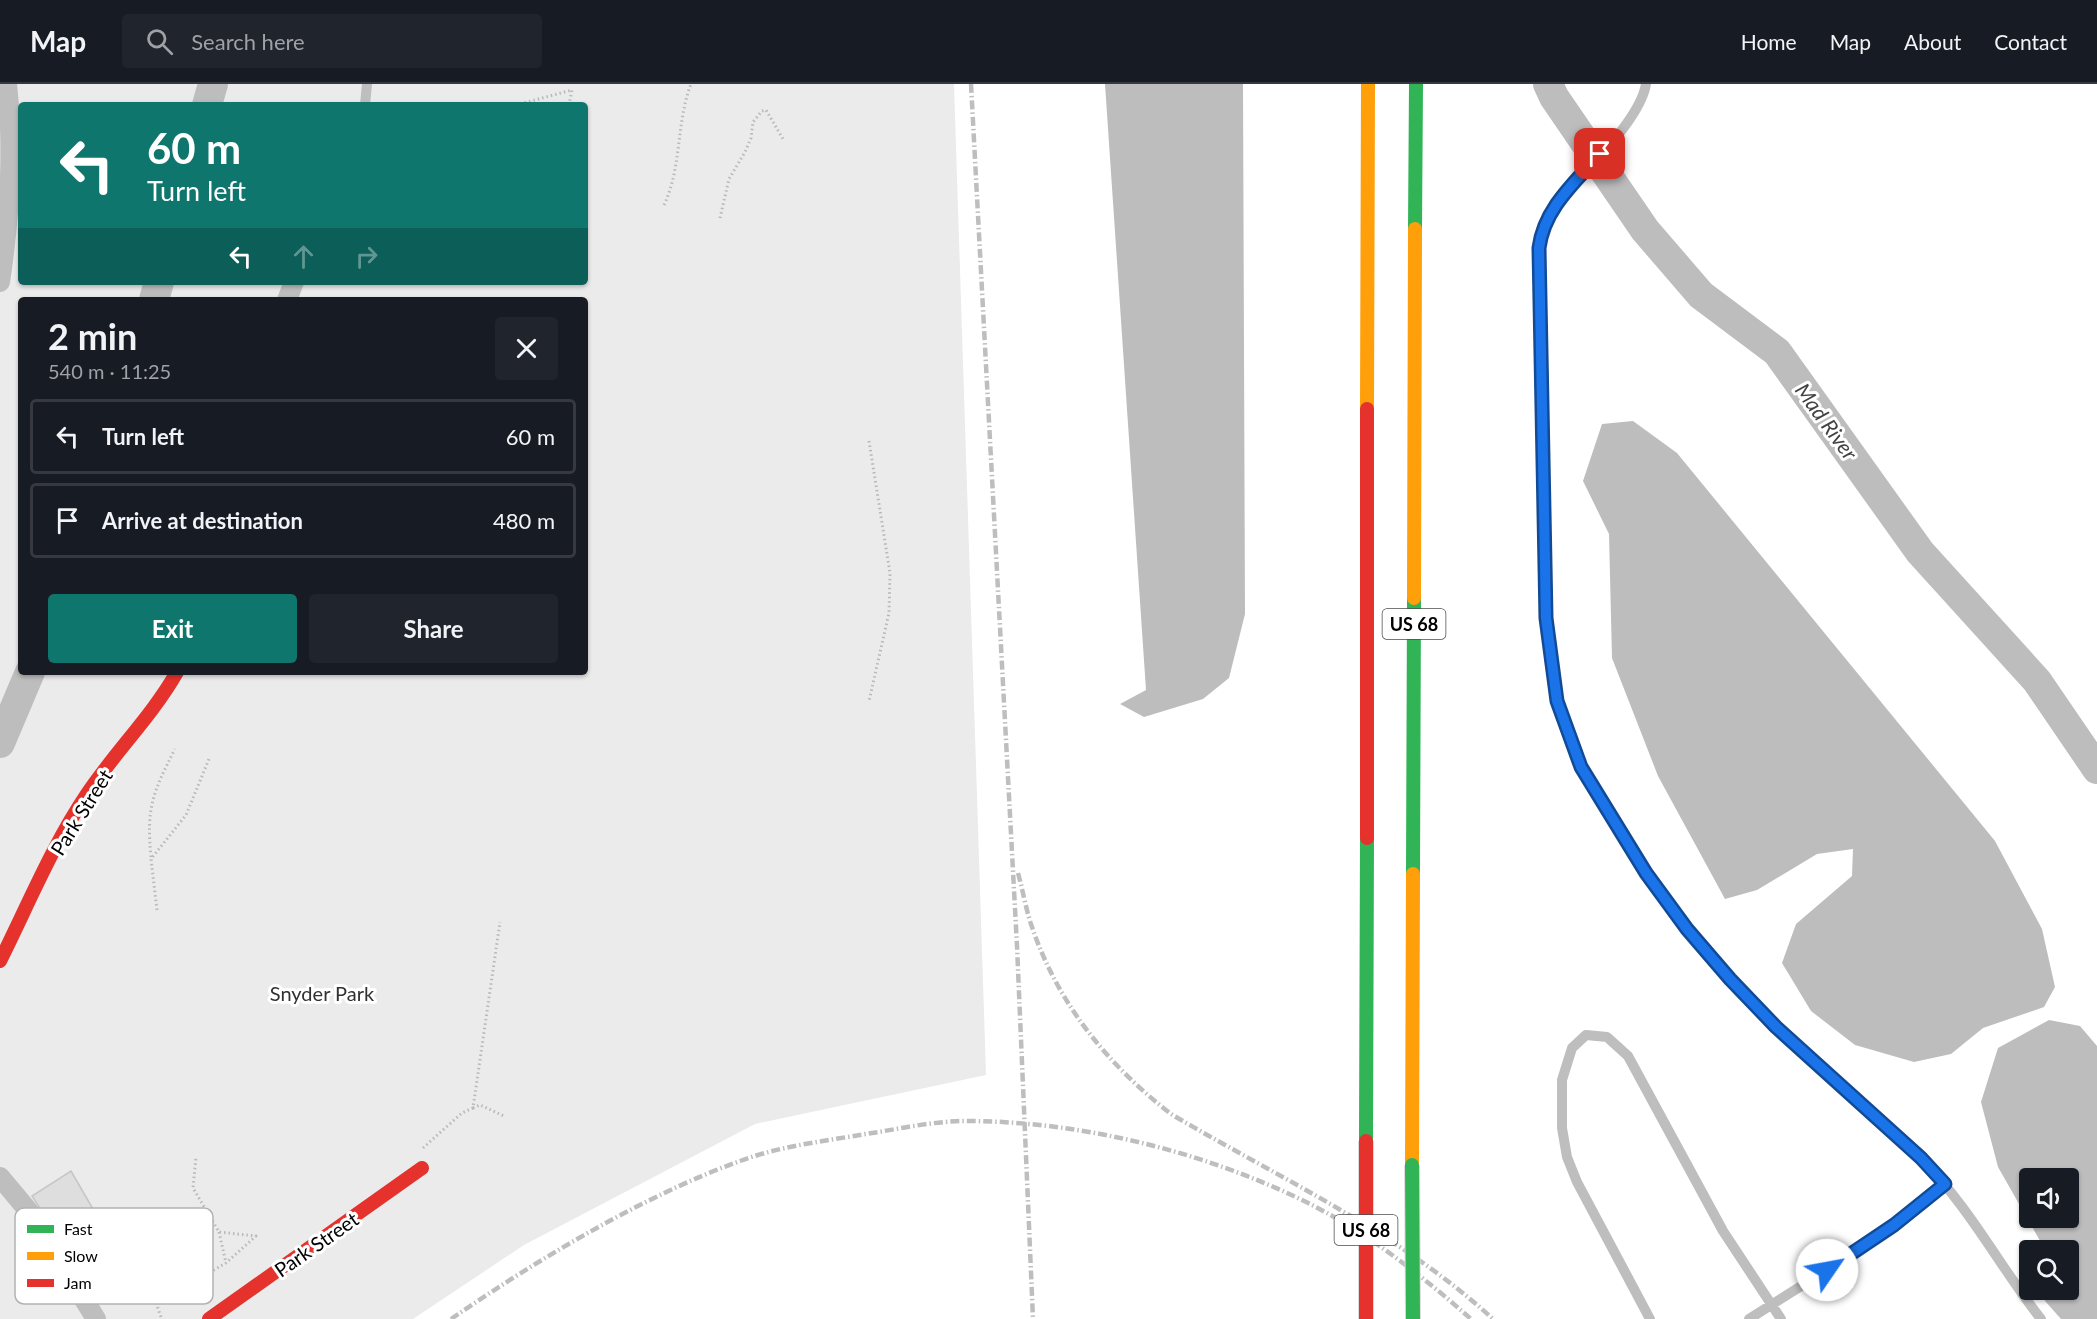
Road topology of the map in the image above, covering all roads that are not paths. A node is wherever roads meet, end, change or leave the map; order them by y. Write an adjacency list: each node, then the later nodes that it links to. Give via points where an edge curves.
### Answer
1 (7, 84): 7 (street, via 10,192)
2 (367, 84): 6 (lane)
3 (1368, 84): 18 (main road, US 68, bridge)
4 (1416, 84): 19 (main road, US 68, bridge)
5 (1646, 84): 12 (lane, via 1635,111 1547,217 1541,230 1546,618 1557,701 1581,767 1646,873 1715,963 1776,1027)
6 (365, 102)
7 (0, 282)
8 (175, 675): 9 (main road, Park Street, via 68,824)
9 (0, 961)
10 (422, 1168): 17 (main road, Park Street)
11 (0, 1178): 13 (street)
12 (1945, 1184): 15 (lane, via 1863,1247); 23 (lane)
13 (26, 1208)
14 (87, 1304): 16 (street)
15 (1772, 1306): 20 (lane, via 1723,1231 1628,1056 1606,1037 1586,1035 1572,1048 1562,1080 1562,1128 1567,1157); 21 (lane); 22 (lane)
16 (96, 1319)
17 (209, 1319)
18 (1366, 1319)
19 (1413, 1319)
20 (1650, 1319)
21 (1749, 1319)
22 (1781, 1319)
23 (2041, 1319)

